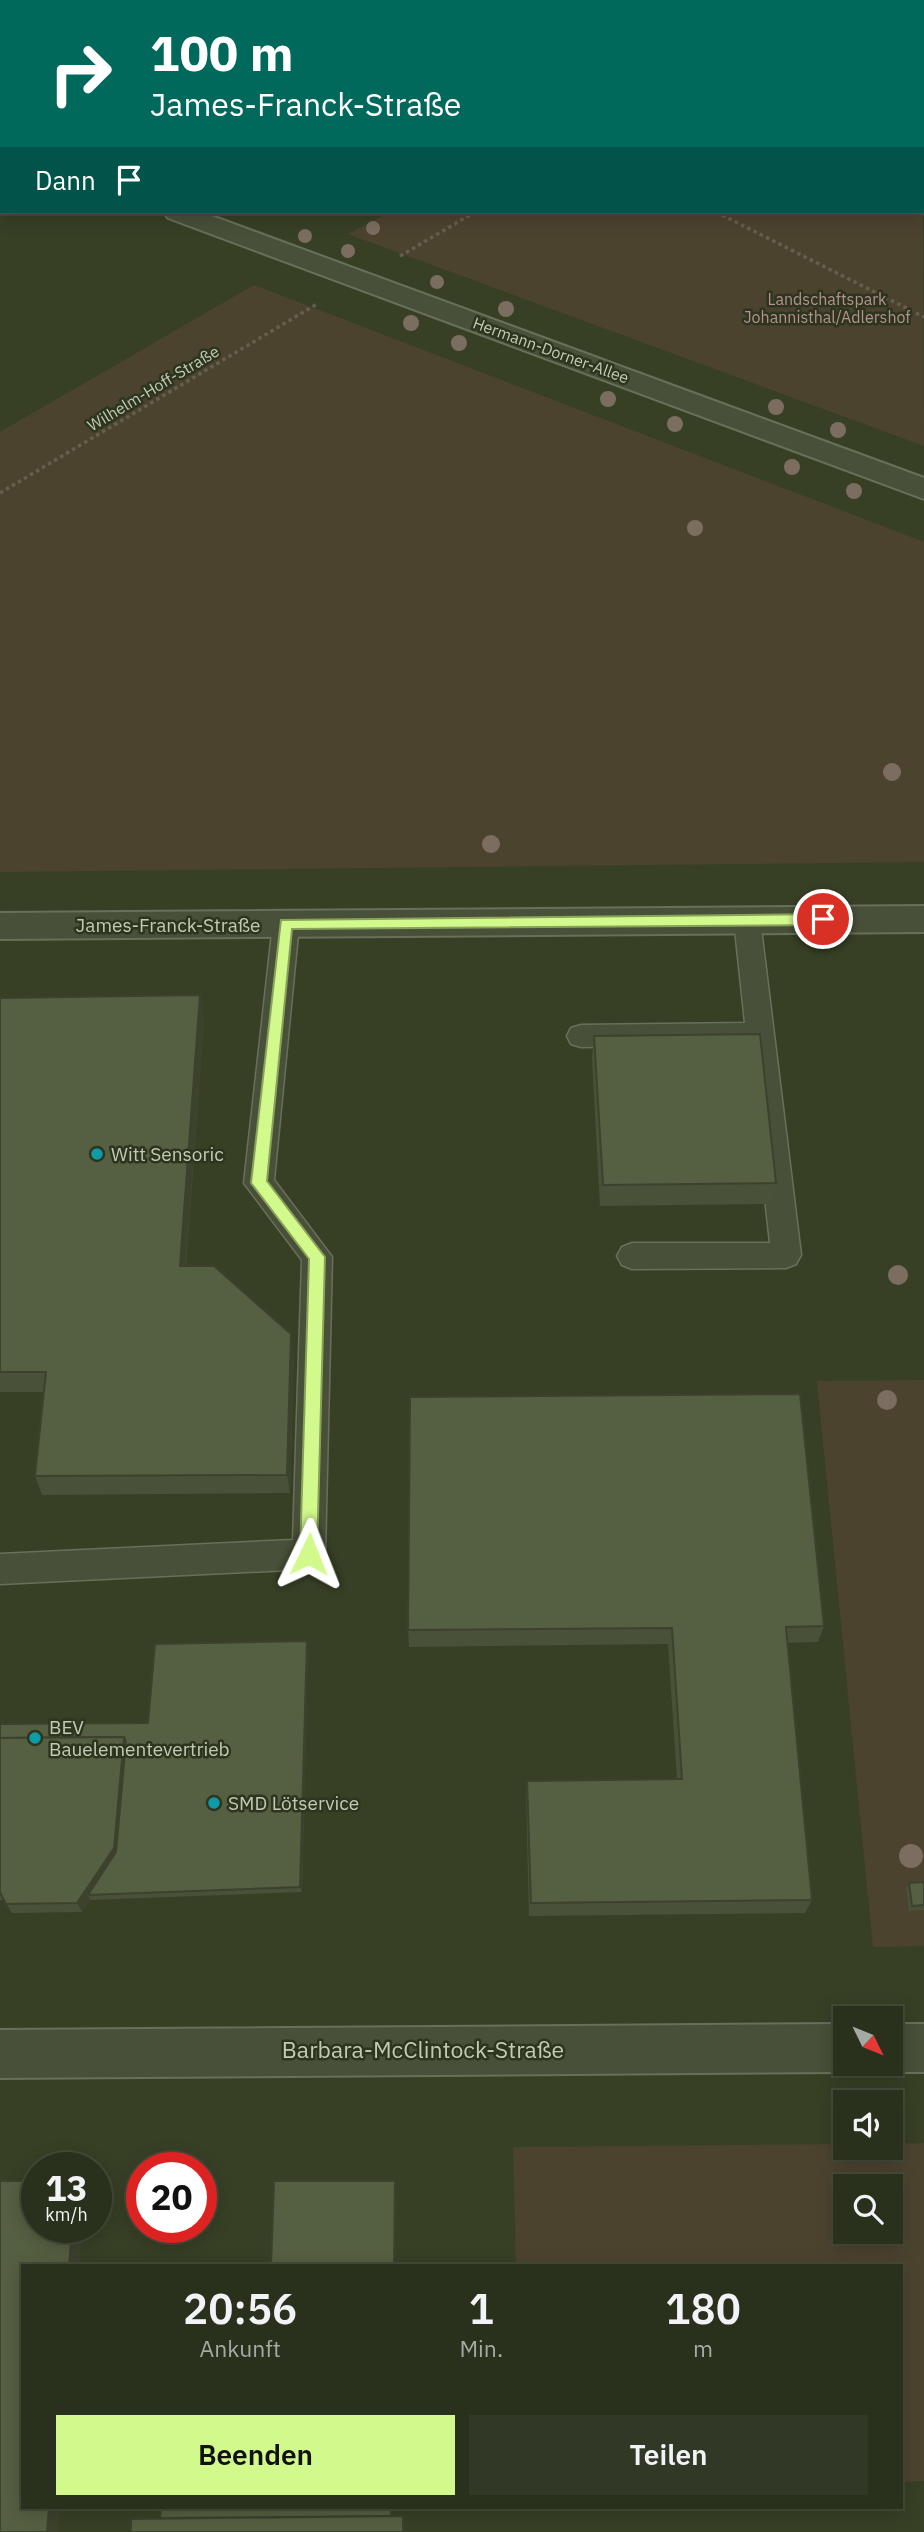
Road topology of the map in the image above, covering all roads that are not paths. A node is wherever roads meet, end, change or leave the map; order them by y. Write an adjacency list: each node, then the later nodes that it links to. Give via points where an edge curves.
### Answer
1 (182, 214): 2 (street, Hermann-Dorner-Allee)
2 (924, 489)
3 (924, 919): 4 (street, James-Franck-Straße)
4 (747, 920): 5 (street, James-Franck-Straße); 7 (lane)
5 (286, 924): 6 (street, James-Franck-Straße); 10 (lane, via 259,1183 317,1257 309,1554)
6 (0, 926)
7 (761, 1034): 8 (lane); 9 (lane, via 786,1255)
8 (581, 1036)
9 (632, 1256)
10 (0, 1570)
11 (833, 2048): 14 (street, Barbara-McClintock-Straße)
12 (903, 2048): 13 (street)
13 (924, 2048)
14 (0, 2054)

